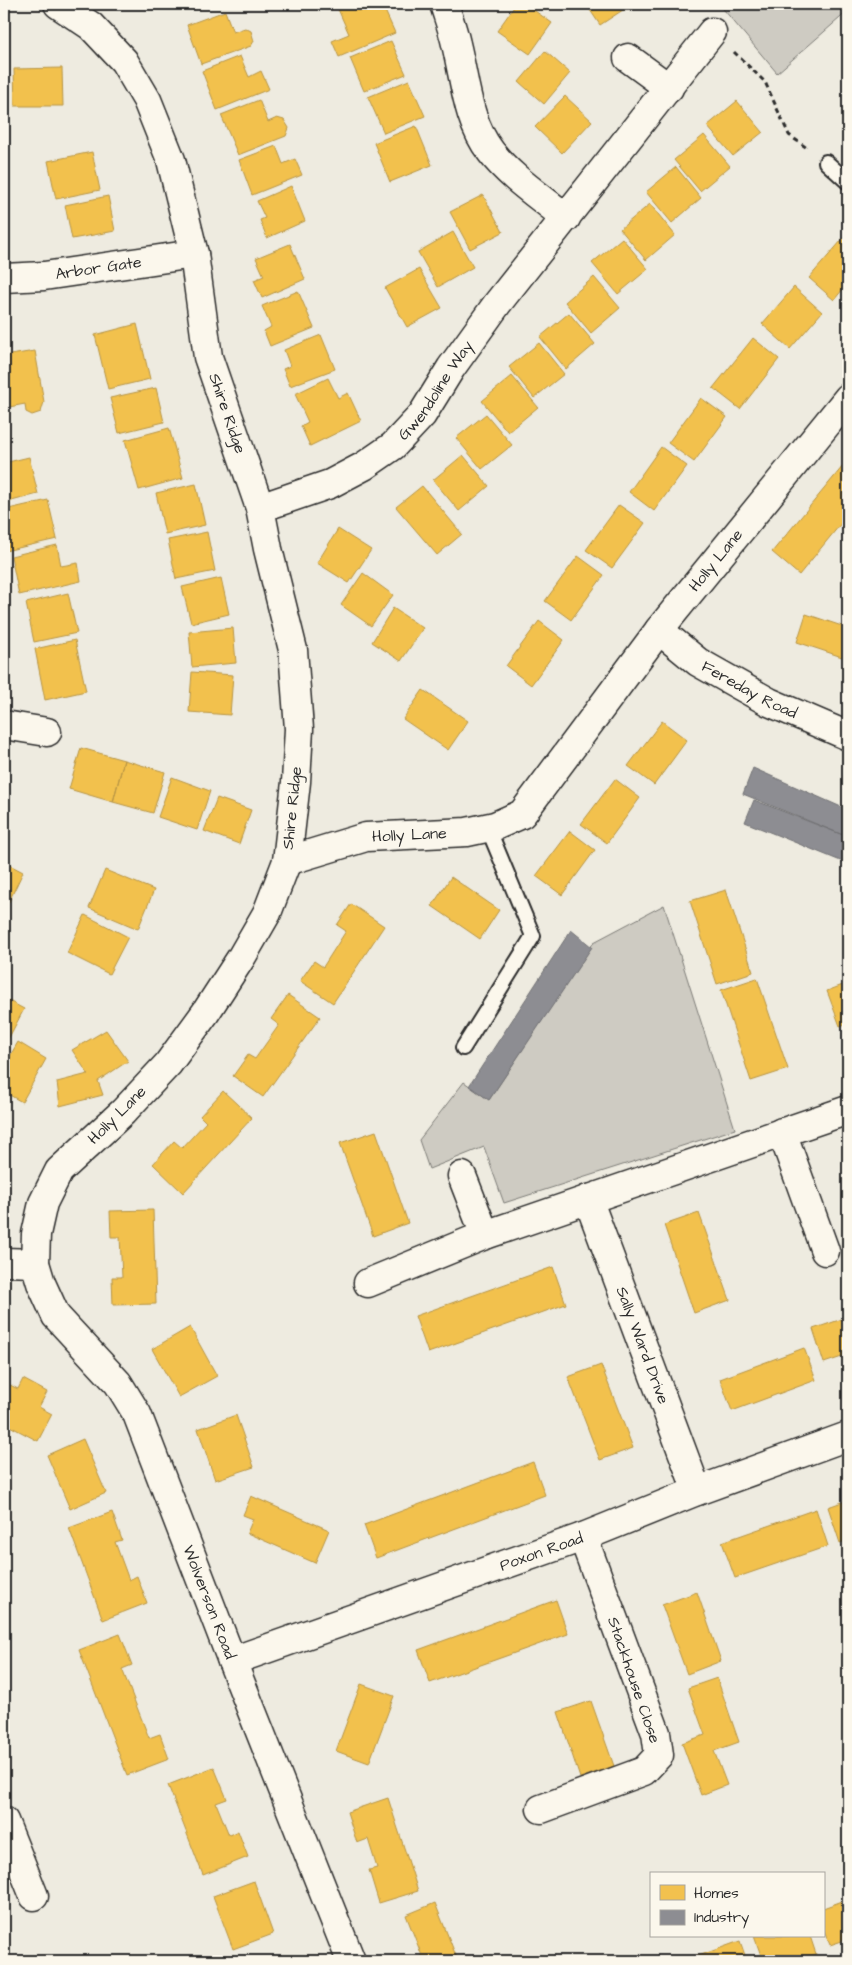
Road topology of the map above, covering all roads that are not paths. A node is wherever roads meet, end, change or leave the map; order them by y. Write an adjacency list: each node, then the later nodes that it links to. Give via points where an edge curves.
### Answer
1 (58, 4): 9 (street, Shire Ridge, via 91,26 124,61 147,100 171,160)
2 (444, 4): 8 (street, via 456,43 464,89 476,126 490,151)
3 (712, 32): 5 (street, Gwendoline Way)
4 (628, 58): 5 (street)
5 (669, 88): 8 (street, Gwendoline Way)
6 (826, 162): 7 (lane)
7 (848, 182)
8 (566, 218): 12 (street, Gwendoline Way, via 497,304 422,415 393,446 330,484)
9 (194, 254): 10 (street, Arbor Gate, via 44,276); 12 (street, Shire Ridge, via 208,357)
10 (4, 278)
11 (848, 398): 13 (street, Holly Lane)
12 (260, 508): 18 (street, Shire Ridge, via 293,650 298,728)
13 (659, 630): 16 (street, Fereday Road, via 698,662 769,702); 17 (street, Holly Lane, via 522,814)
14 (4, 725): 15 (street)
15 (46, 732)
16 (848, 736)
17 (488, 828): 18 (street, Holly Lane, via 366,837); 19 (lane, via 533,936)
18 (287, 861): 27 (street, Holly Lane, via 267,913 242,958 168,1064 59,1172 43,1203 36,1234)
19 (463, 1048)
20 (848, 1110): 21 (street)
21 (782, 1132): 23 (street); 25 (street)
22 (462, 1176): 24 (street)
23 (588, 1199): 24 (street); 30 (street, Sally Ward Drive)
24 (485, 1236): 28 (street)
25 (825, 1252)
26 (4, 1262): 27 (street)
27 (36, 1263): 32 (street, Wolverson Road, via 56,1316 118,1383 137,1414)
28 (368, 1283)
29 (848, 1436): 30 (street, Poxon Road)
30 (697, 1490): 31 (street, Poxon Road)
31 (583, 1537): 32 (street, Poxon Road); 33 (street, Stackhouse Close, via 656,1733 659,1755 644,1770)
32 (232, 1661): 36 (street, Wolverson Road)
33 (541, 1809)
34 (4, 1821): 35 (street)
35 (34, 1896)
36 (351, 1961)

